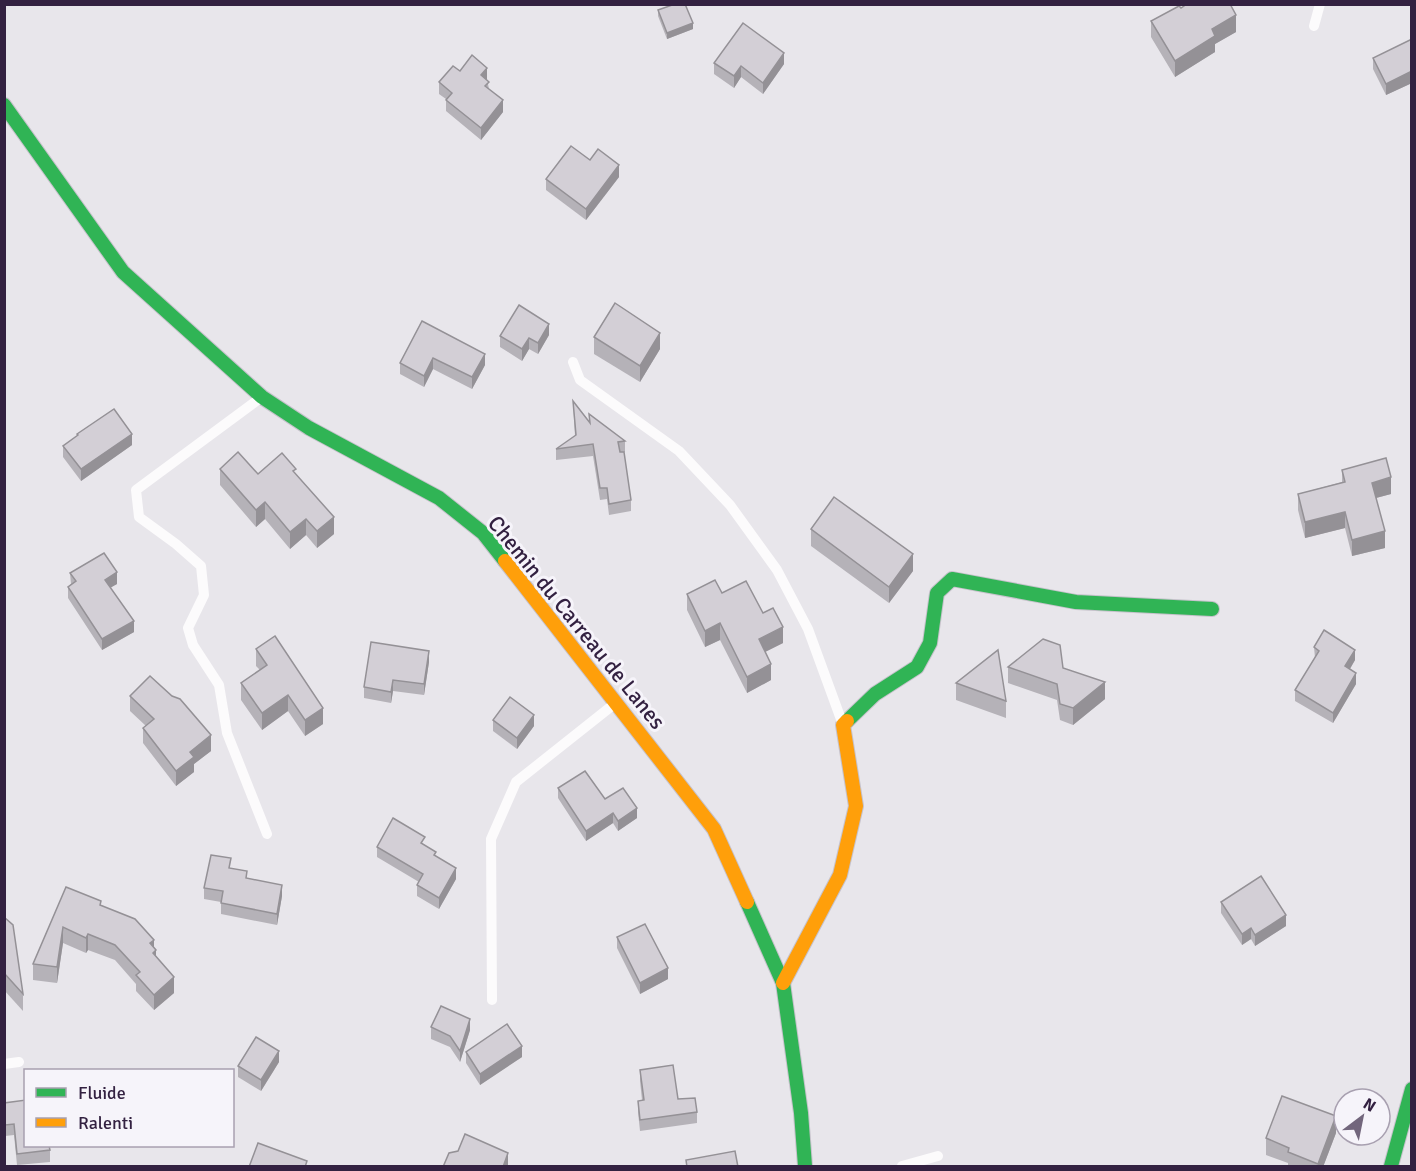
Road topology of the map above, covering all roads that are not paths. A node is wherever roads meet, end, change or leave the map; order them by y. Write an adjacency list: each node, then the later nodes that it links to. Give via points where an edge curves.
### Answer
1 (1320, 4): 2 (lane)
2 (1314, 26)
3 (4, 105): 5 (street, Chemin du Carreau de Lanes, via 123,272)
4 (573, 362): 8 (lane, via 580,380 679,451 730,505 777,570 808,629)
5 (262, 397): 7 (street, Chemin du Carreau de Lanes, via 309,428 438,498 483,533); 9 (lane, via 136,490 139,518 201,566 204,595 188,628 193,645 219,685 227,733)
6 (1212, 609): 8 (street, via 1076,602 952,579 937,593 930,643 917,667 874,694)
7 (616, 702): 10 (street, Chemin du Carreau de Lanes, via 714,829); 11 (lane, via 516,782 490,839)
8 (843, 725): 10 (street, via 856,806 840,875)
9 (267, 834)
10 (783, 982): 16 (street, Chemin du Carreau de Lanes)
11 (492, 1000)
12 (19, 1062): 13 (lane)
13 (4, 1064)
14 (1412, 1089): 18 (street)
15 (938, 1156): 17 (lane)
16 (805, 1167)
17 (902, 1167)
18 (1391, 1167)

